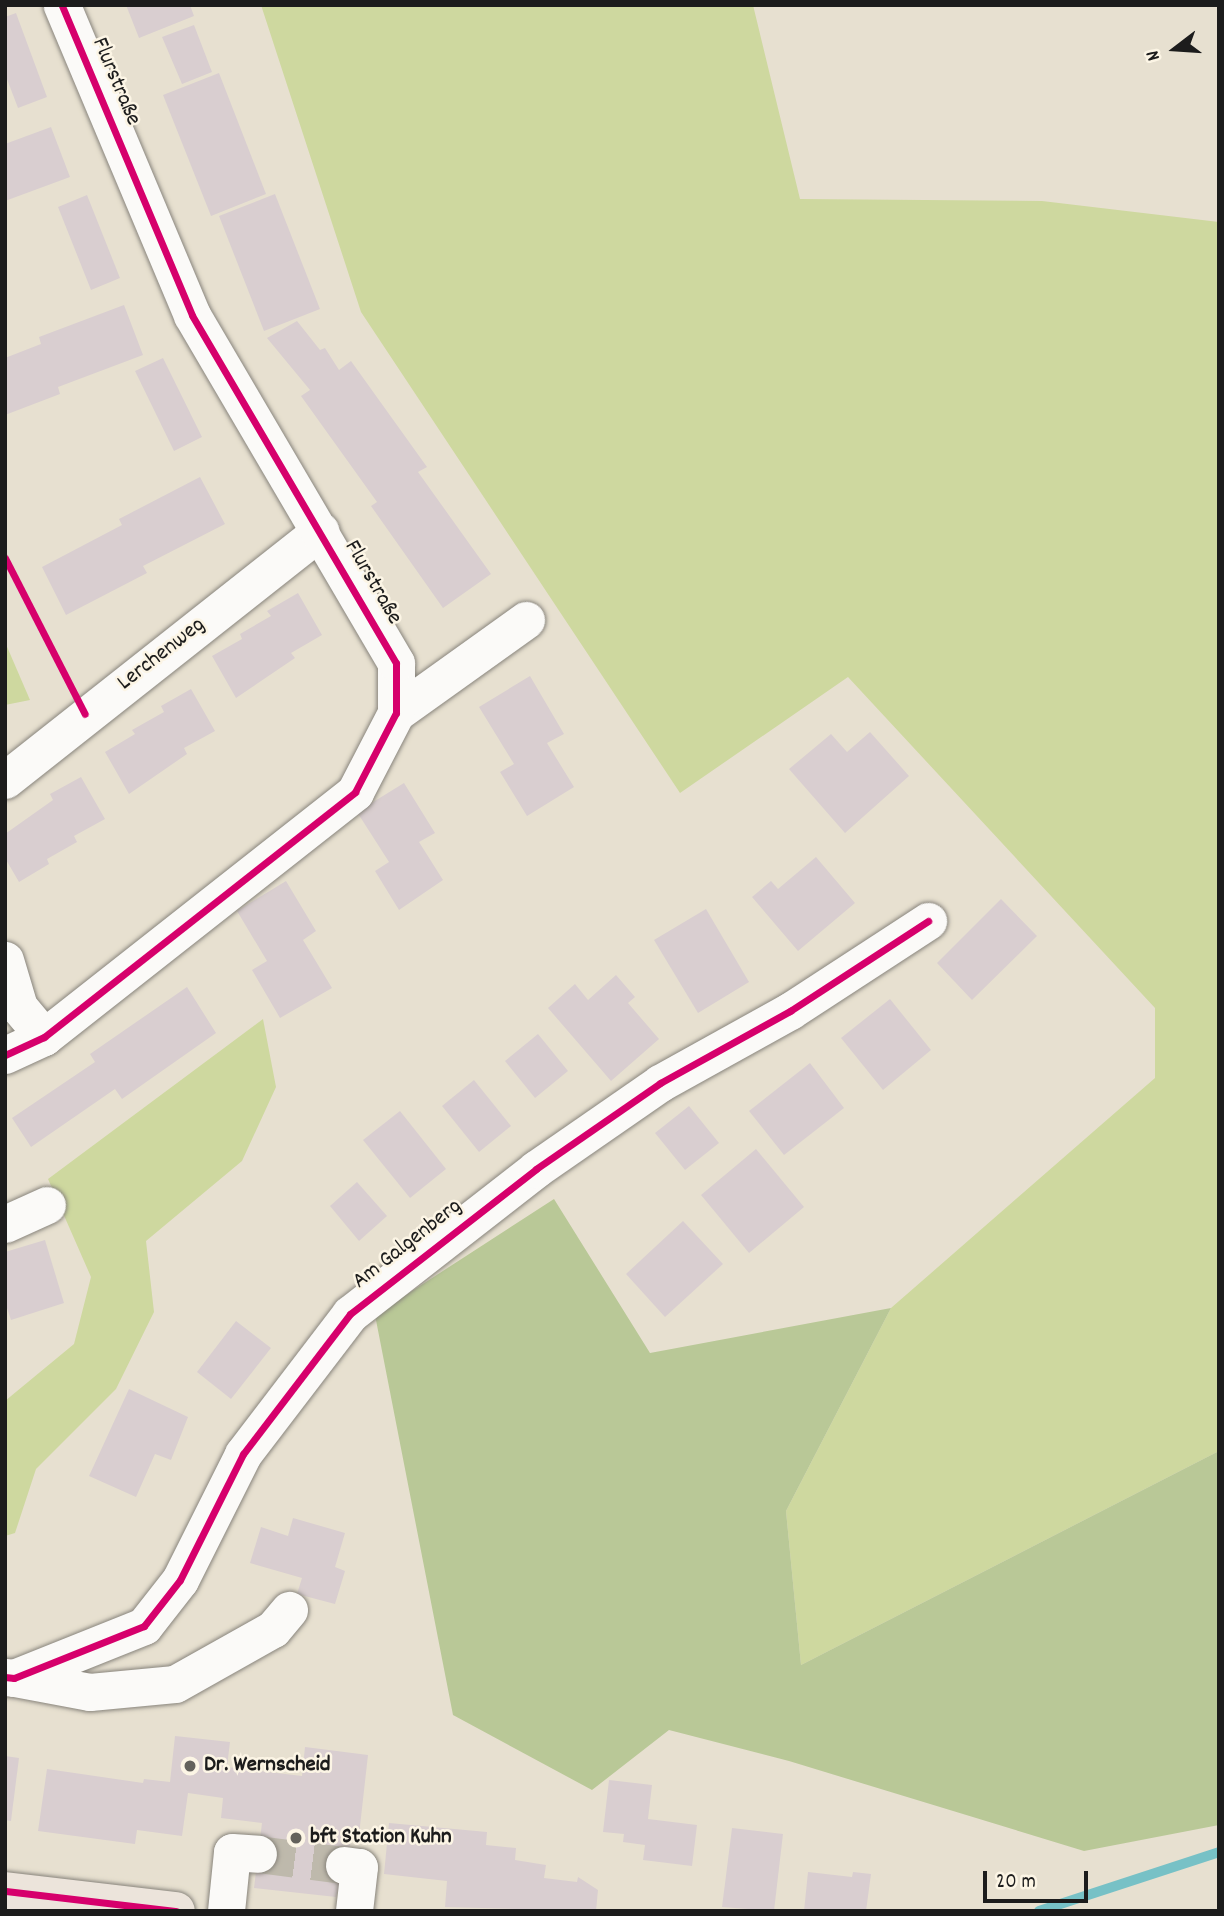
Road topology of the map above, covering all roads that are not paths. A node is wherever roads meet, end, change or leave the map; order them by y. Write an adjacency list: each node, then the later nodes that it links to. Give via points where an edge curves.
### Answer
1 (62, 5): 2 (street, Flurstraße, via 192,315)
2 (320, 531): 4 (street, Flurstraße, via 396,663); 5 (street, Lerchenweg)
3 (526, 620): 4 (street, Flurstraße)
4 (396, 713): 8 (street, Flurstraße, via 355,792)
5 (5, 780)
6 (928, 921): 13 (street, Am Galgenberg, via 790,1011 660,1083 536,1169 349,1314 243,1454 180,1580 144,1626)
7 (5, 960): 8 (street, via 19,1007)
8 (44, 1037): 9 (street, Flurstraße)
9 (5, 1055)
10 (47, 1205): 11 (street)
11 (5, 1224)
12 (289, 1610): 13 (street, via 273,1629 176,1684 90,1692)
13 (10, 1678)
14 (258, 1854): 18 (street, via 232,1852)
15 (344, 1865): 19 (street, via 359,1867)
16 (5, 1891): 17 (main road)
17 (176, 1911)
18 (226, 1911)
19 (354, 1911)

